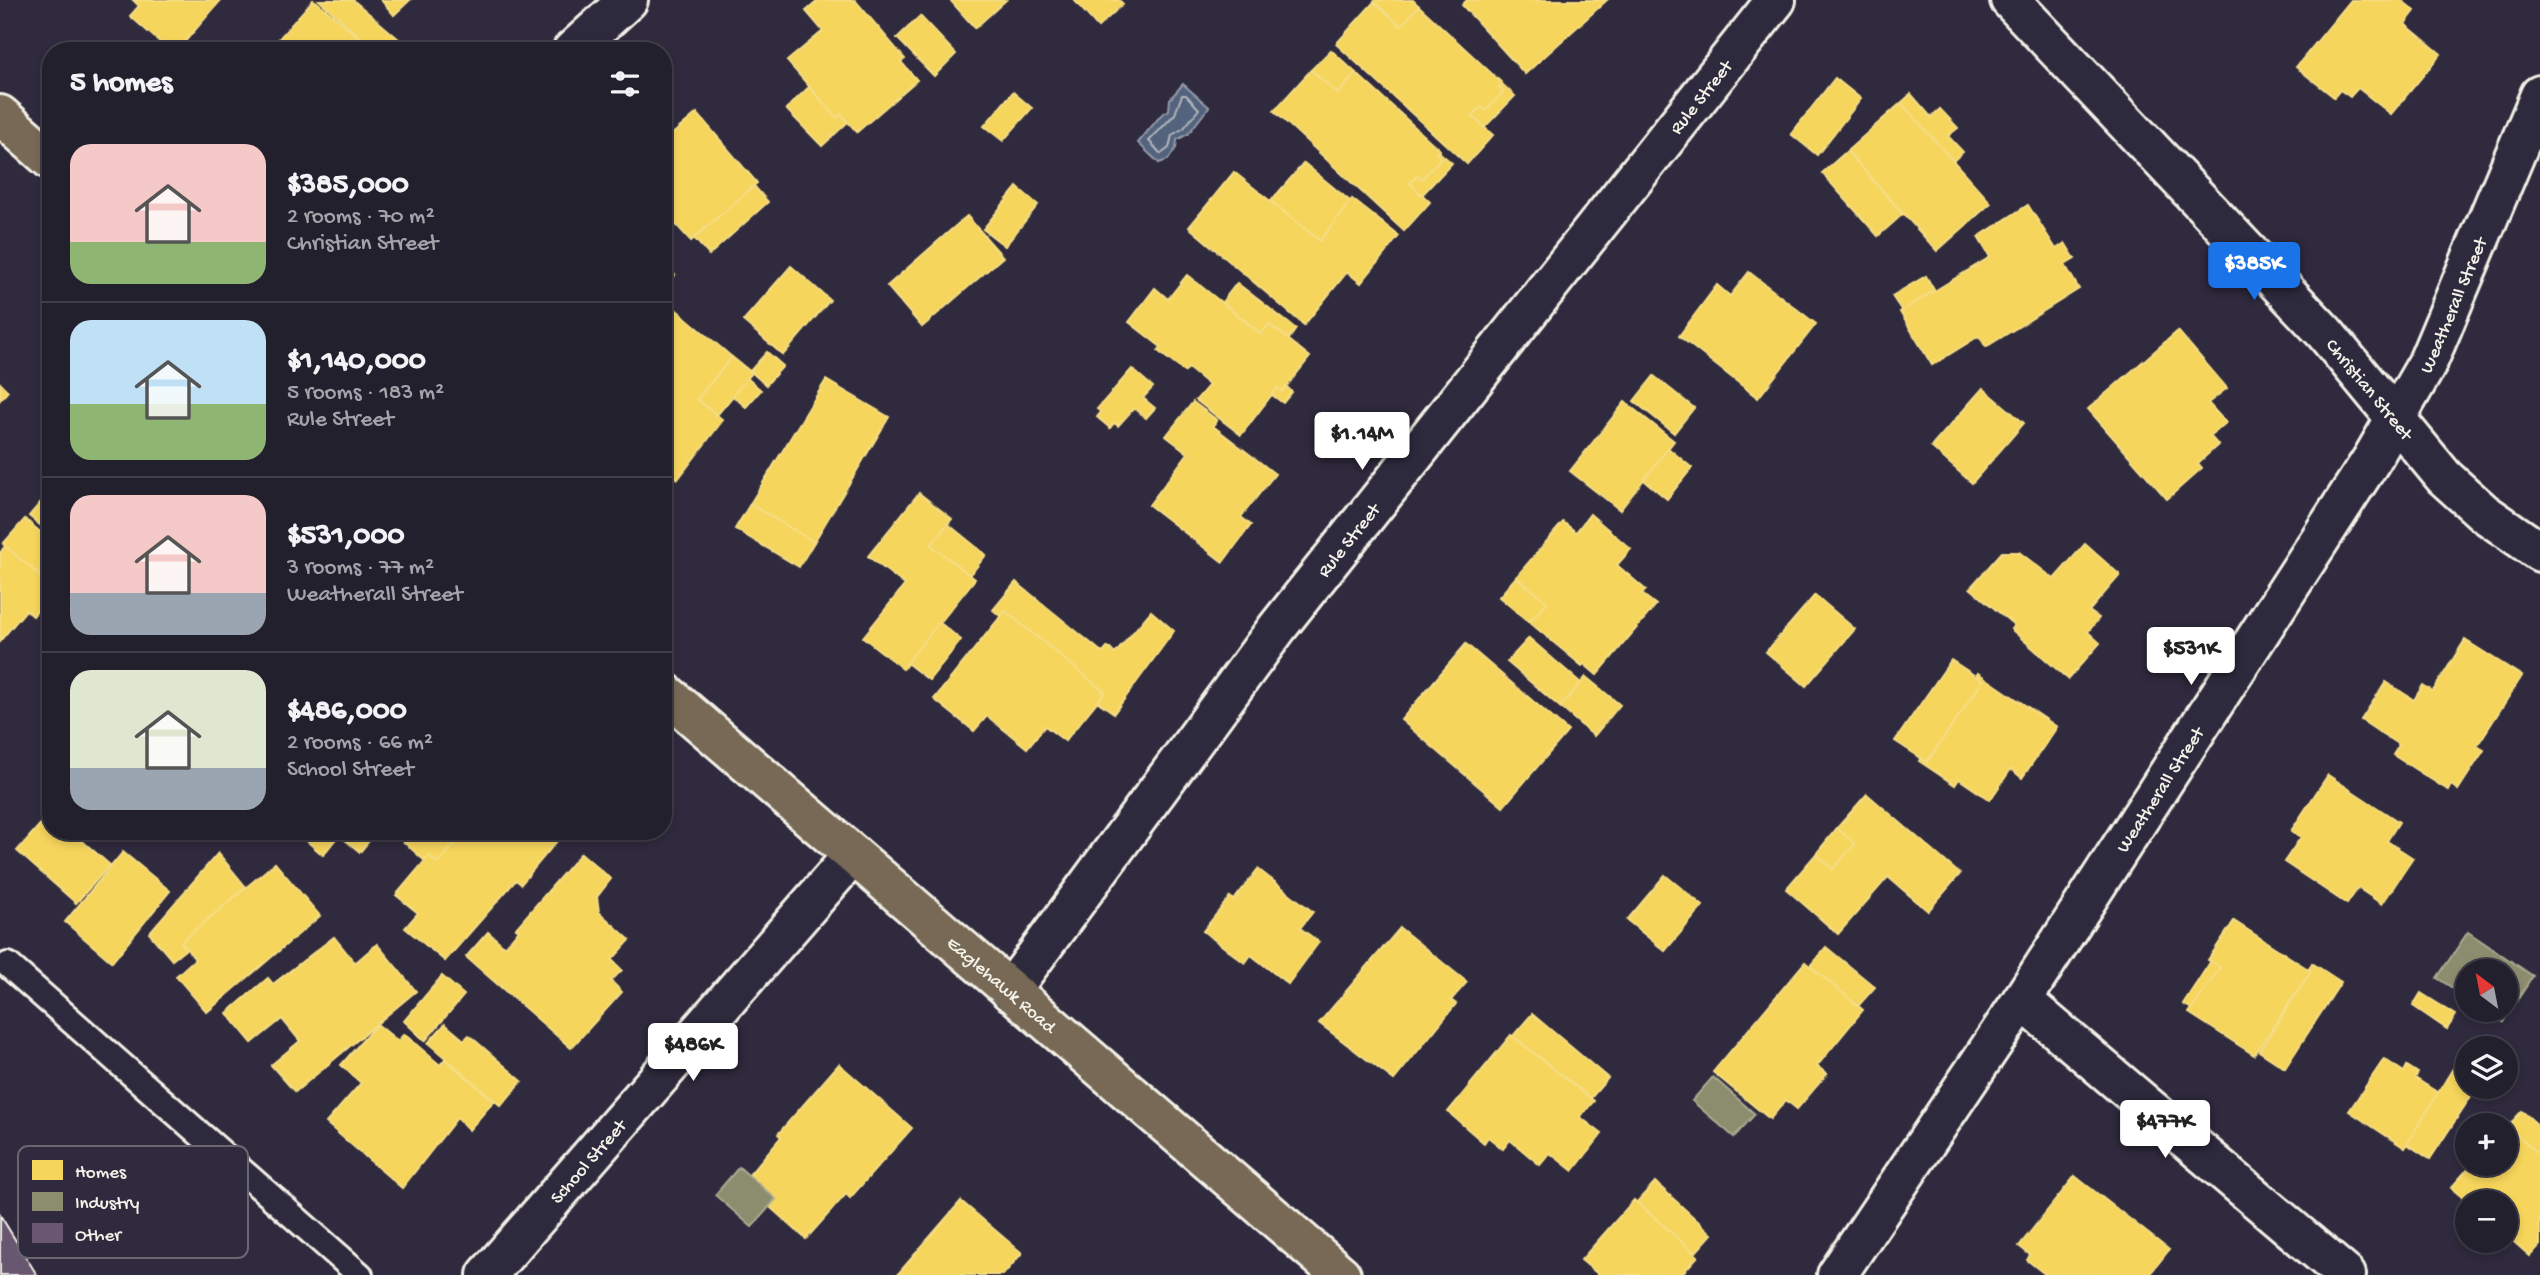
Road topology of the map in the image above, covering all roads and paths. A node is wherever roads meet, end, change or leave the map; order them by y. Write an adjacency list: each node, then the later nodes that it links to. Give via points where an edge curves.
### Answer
1 (628, 0): 4 (street)
2 (1776, 0): 13 (street, Rule Street, via 1277,628)
3 (2010, 0): 8 (street, Christian Street, via 2325,333)
4 (582, 42)
5 (2540, 95): 8 (street, Weatherall Street, via 2427,364)
6 (0, 115): 7 (main road)
7 (42, 152)
8 (2396, 418): 9 (street, Christian Street, via 2463,496); 14 (street, Weatherall Street, via 2327,532)
9 (2540, 552)
10 (672, 699): 11 (main road, Eaglehawk Road)
11 (853, 855): 13 (main road, Eaglehawk Road); 18 (street, School Street)
12 (8, 965): 15 (lane)
13 (1010, 991): 19 (main road, Eaglehawk Road)
14 (2022, 1000): 20 (street, Weatherall Street); 21 (street)
15 (214, 1146)
16 (248, 1176): 17 (lane)
17 (360, 1275)
18 (487, 1275)
19 (1340, 1275)
20 (1837, 1275)
21 (2346, 1275)

